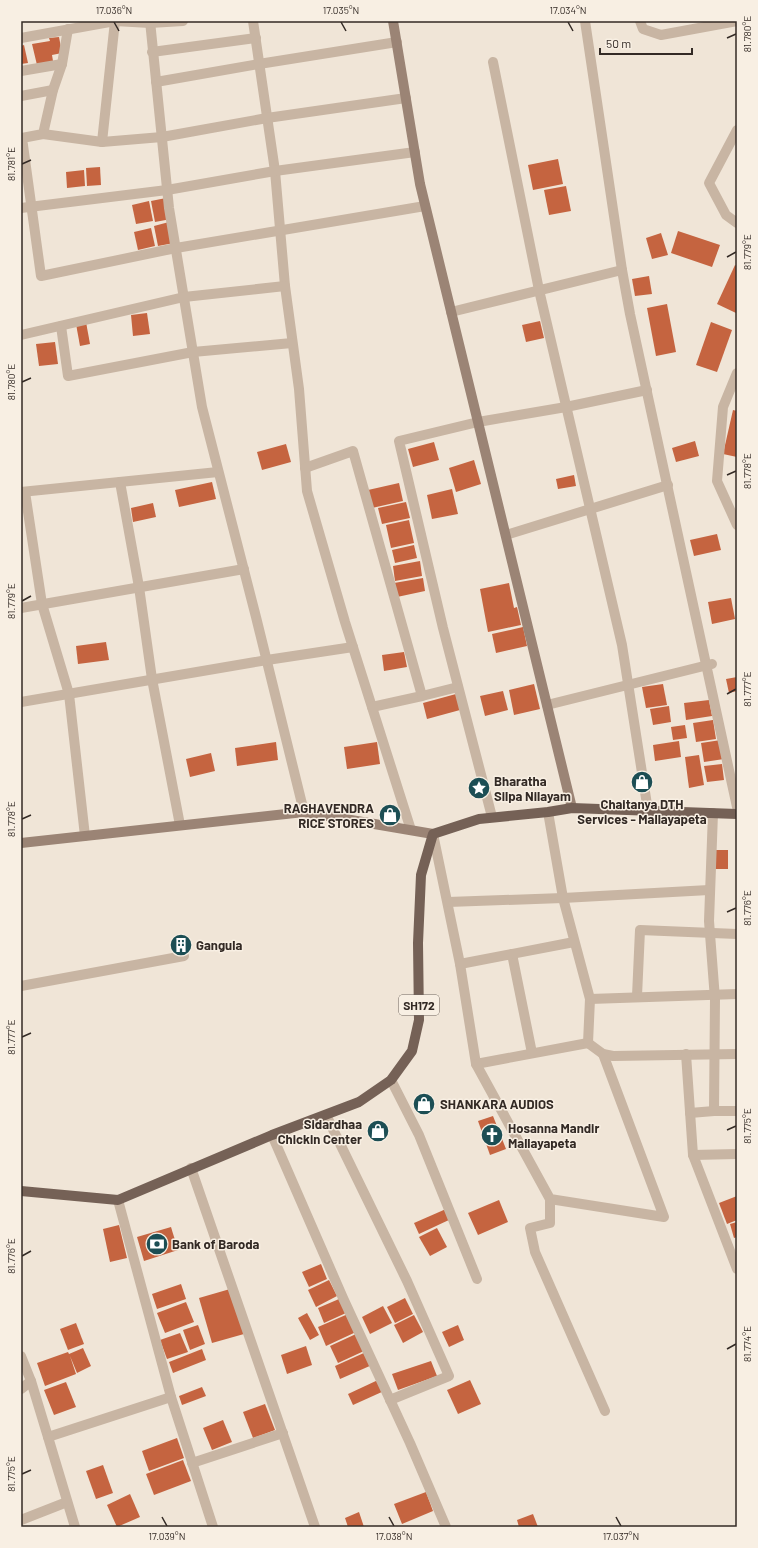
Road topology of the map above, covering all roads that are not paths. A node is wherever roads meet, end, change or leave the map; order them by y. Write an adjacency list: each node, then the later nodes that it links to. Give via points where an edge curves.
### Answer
1 (115, 21): 8 (street); 9 (street); 26 (street)
2 (184, 21): 8 (street)
3 (253, 21): 11 (street)
4 (393, 21): 12 (street)
5 (585, 21): 36 (street)
6 (640, 21): 7 (street, via 643,29 662,35)
7 (737, 21)
8 (150, 22): 13 (street)
9 (68, 29): 10 (street); 15 (street)
10 (21, 38)
11 (256, 38): 13 (street); 16 (street)
12 (397, 42): 16 (street); 21 (street)
13 (152, 52): 18 (street)
14 (493, 62): 38 (street)
15 (62, 64): 17 (street); 19 (street)
16 (259, 64): 18 (street); 22 (street)
17 (21, 71)
18 (156, 82): 25 (street)
19 (53, 90): 20 (street); 24 (street)
20 (21, 96)
21 (406, 98): 22 (street); 27 (street)
22 (267, 118): 25 (street); 28 (street)
23 (737, 130): 33 (street, via 709,183 726,214)
24 (43, 134): 26 (street); 30 (street, via 22,138)
25 (162, 137): 26 (street); 29 (street)
26 (102, 142)
27 (415, 152): 28 (street); 31 (street)
28 (275, 171): 29 (street); 34 (street)
29 (167, 190): 30 (street); 35 (street)
30 (32, 206): 32 (street); 35 (street, via 41,276)
31 (425, 206): 34 (street); 40 (street)
32 (21, 208)
33 (737, 223)
34 (280, 231): 35 (street); 37 (street)
35 (176, 248): 39 (street)
36 (622, 270): 38 (street); 46 (street)
37 (284, 286): 39 (street); 43 (street)
38 (539, 290): 40 (street); 47 (street)
39 (184, 297): 41 (street); 44 (street)
40 (451, 312): 48 (street)
41 (60, 326): 42 (street); 44 (street, via 68,376)
42 (21, 335)
43 (292, 343): 44 (street); 49 (street, via 299,390)
44 (193, 352): 50 (street, via 202,407)
45 (737, 373): 55 (street, via 723,407 717,481)
46 (647, 390): 47 (street); 52 (street)
47 (566, 407): 48 (street); 54 (street)
48 (478, 422): 56 (street); 66 (street, via 399,441)
49 (305, 468): 61 (street, via 307,491); 68 (street, via 353,451)
50 (218, 472): 51 (street); 57 (street)
51 (120, 482): 53 (street); 58 (street)
52 (668, 485): 54 (street); 63 (street)
53 (23, 492): 59 (street)
54 (590, 509): 56 (street); 65 (street)
55 (737, 525)
56 (506, 535): 70 (street)
57 (244, 569): 58 (street); 62 (street)
58 (139, 587): 59 (street); 64 (street)
59 (42, 604): 60 (street); 67 (street)
60 (21, 608)
61 (353, 647): 62 (street); 71 (street)
62 (267, 660): 64 (street); 75 (street)
63 (710, 665): 65 (street); 73 (street)
64 (152, 679): 67 (street); 80 (street)
65 (629, 685): 70 (street); 74 (street)
66 (458, 687): 68 (street); 79 (street)
67 (69, 694): 69 (street); 83 (street)
68 (422, 696): 71 (street)
69 (21, 702)
70 (547, 705): 72 (street)
71 (372, 707): 81 (street)
72 (572, 808): 74 (main road); 76 (main road)
73 (737, 808)
74 (648, 811): 77 (main road)
75 (304, 812): 80 (street); 81 (street)
76 (548, 812): 79 (main road); 86 (street)
77 (713, 813): 78 (main road); 85 (street)
78 (737, 814)
79 (492, 817): 82 (main road)
80 (180, 825): 83 (street)
81 (411, 830): 82 (street)
82 (433, 834): 87 (street); 106 (main road, SH172, via 421,875 418,943 420,1020 412,1051)
83 (84, 836): 84 (street)
84 (21, 843)
85 (710, 890): 86 (street); 88 (street)
86 (563, 898): 87 (street); 90 (street)
87 (448, 902): 93 (street)
88 (709, 932): 89 (street); 95 (street); 97 (street, via 640,930)
89 (737, 934)
90 (574, 942): 91 (street); 98 (street)
91 (512, 954): 93 (street); 100 (street)
92 (184, 956): 94 (street)
93 (460, 964): 105 (street)
94 (21, 986)
95 (714, 994): 96 (street); 97 (street); 103 (street)
96 (737, 994)
97 (637, 996): 98 (street)
98 (590, 998): 99 (street)
99 (588, 1043): 100 (street); 101 (street)
100 (532, 1053): 105 (street)
101 (602, 1054): 102 (street); 116 (street, via 664,1217)
102 (686, 1054): 103 (street); 109 (street)
103 (714, 1054): 104 (street); 107 (street)
104 (737, 1054)
105 (476, 1064): 116 (street)
106 (391, 1080): 110 (main road, SH172, via 359,1102); 119 (street, via 419,1135)
107 (714, 1111): 108 (street); 109 (street)
108 (737, 1111)
109 (690, 1113): 113 (street)
110 (326, 1115): 111 (main road, SH172); 124 (street, via 407,1281 449,1376)
111 (272, 1135): 114 (main road, SH172); 124 (street)
112 (737, 1154): 113 (street)
113 (693, 1155): 118 (street)
114 (191, 1168): 117 (main road, SH172); 126 (street)
115 (21, 1191): 117 (main road, SH172)
116 (550, 1199): 125 (street, via 550,1223 530,1228 535,1252)
117 (118, 1200): 123 (street)
118 (737, 1269)
119 (477, 1279)
120 (21, 1356): 121 (street)
121 (31, 1381): 122 (street); 127 (street)
122 (21, 1389)
123 (171, 1397): 127 (street); 128 (street)
124 (390, 1400): 134 (street)
125 (605, 1411)
126 (282, 1433): 128 (street); 133 (street)
127 (48, 1437): 129 (street)
128 (192, 1463): 131 (street)
129 (67, 1502): 130 (street); 132 (street)
130 (21, 1520)
131 (210, 1526)
132 (75, 1527)
133 (315, 1527)
134 (446, 1527)

